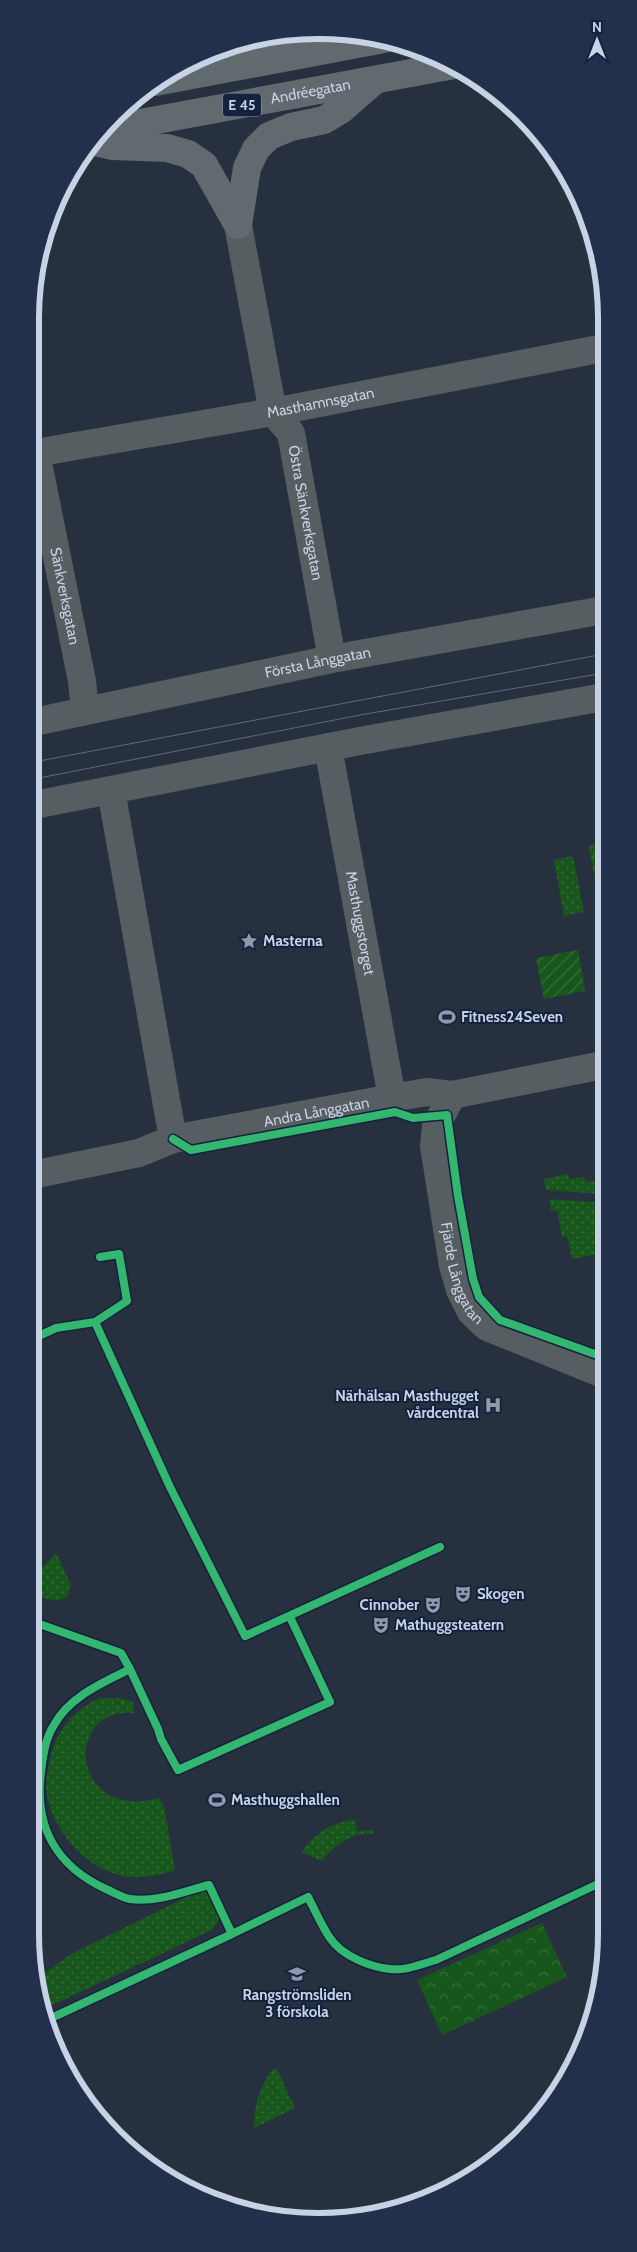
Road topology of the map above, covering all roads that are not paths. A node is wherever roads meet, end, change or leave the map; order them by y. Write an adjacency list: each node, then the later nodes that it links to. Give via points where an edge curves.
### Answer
1 (365, 43): 3 (highway)
2 (441, 67): 4 (highway, Andréegatan / E 45)
3 (176, 78)
4 (375, 80): 5 (highway, Andréegatan / E 45); 7 (highway, via 324,120 290,127 268,136 256,149 247,168)
5 (114, 128)
6 (101, 143): 7 (highway, via 167,148 188,154 204,165)
7 (238, 225): 9 (street, Östra Sänkverksgatan)
8 (598, 349): 9 (street, Masthamnsgatan)
9 (273, 412): 10 (street, Masthamnsgatan); 13 (street, Östra Sänkverksgatan, via 291,434)
10 (39, 452)
11 (39, 468): 15 (street, Sänkverksgatan, via 82,681)
12 (598, 611): 13 (street, Första Långgatan)
13 (332, 659): 15 (street, Första Långgatan)
14 (598, 698): 17 (street)
15 (84, 710): 16 (street, Första Långgatan)
16 (39, 721)
17 (328, 747): 18 (street); 22 (street, Masthuggstorget)
18 (110, 790): 19 (street); 23 (street)
19 (39, 804)
20 (598, 1067): 21 (street, Andra Långgatan)
21 (452, 1095): 22 (street, Andra Långgatan, via 427,1092); 25 (street, Fjärde Långgatan, via 436,1126 434,1146 453,1266 471,1312 487,1327)
22 (392, 1098): 23 (street, Andra Långgatan)
23 (173, 1139): 24 (street, Andra Långgatan, via 140,1153)
24 (39, 1174)
25 (598, 1372)

